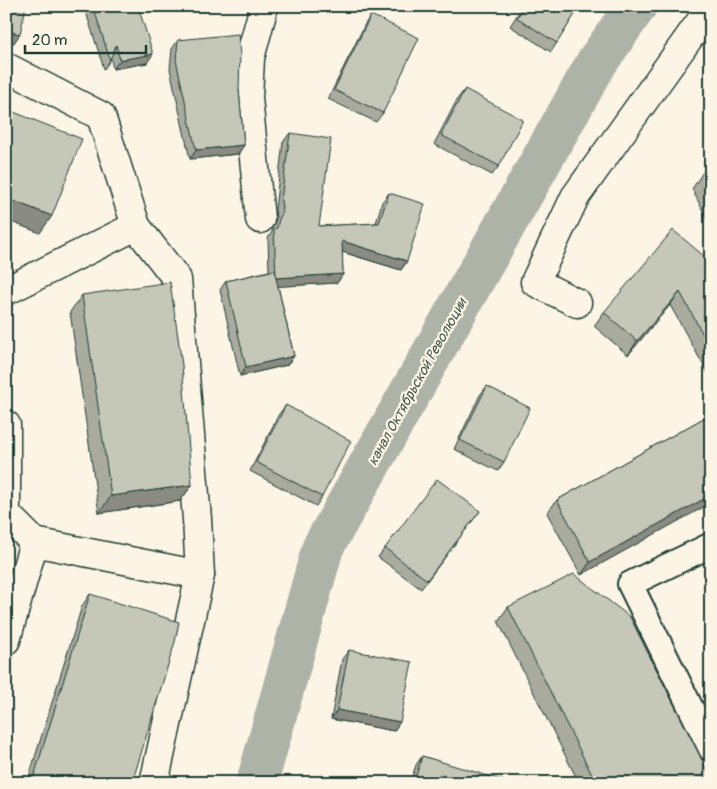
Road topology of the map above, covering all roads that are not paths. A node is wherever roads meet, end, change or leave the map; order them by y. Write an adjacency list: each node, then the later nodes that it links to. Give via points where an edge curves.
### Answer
1 (264, 6): 4 (street, via 250,58 248,98)
2 (711, 7): 7 (street, via 574,196 535,282)
3 (6, 68): 5 (street, via 101,116)
4 (260, 219)
5 (136, 226): 6 (street); 12 (street, via 177,279)
6 (6, 291)
7 (577, 303)
8 (6, 425): 9 (street)
9 (6, 514): 10 (street)
10 (34, 542): 12 (street); 13 (street)
11 (711, 545): 14 (lane, via 630,584)
12 (200, 575): 15 (street)
13 (6, 640)
14 (711, 749)
15 (154, 783)

